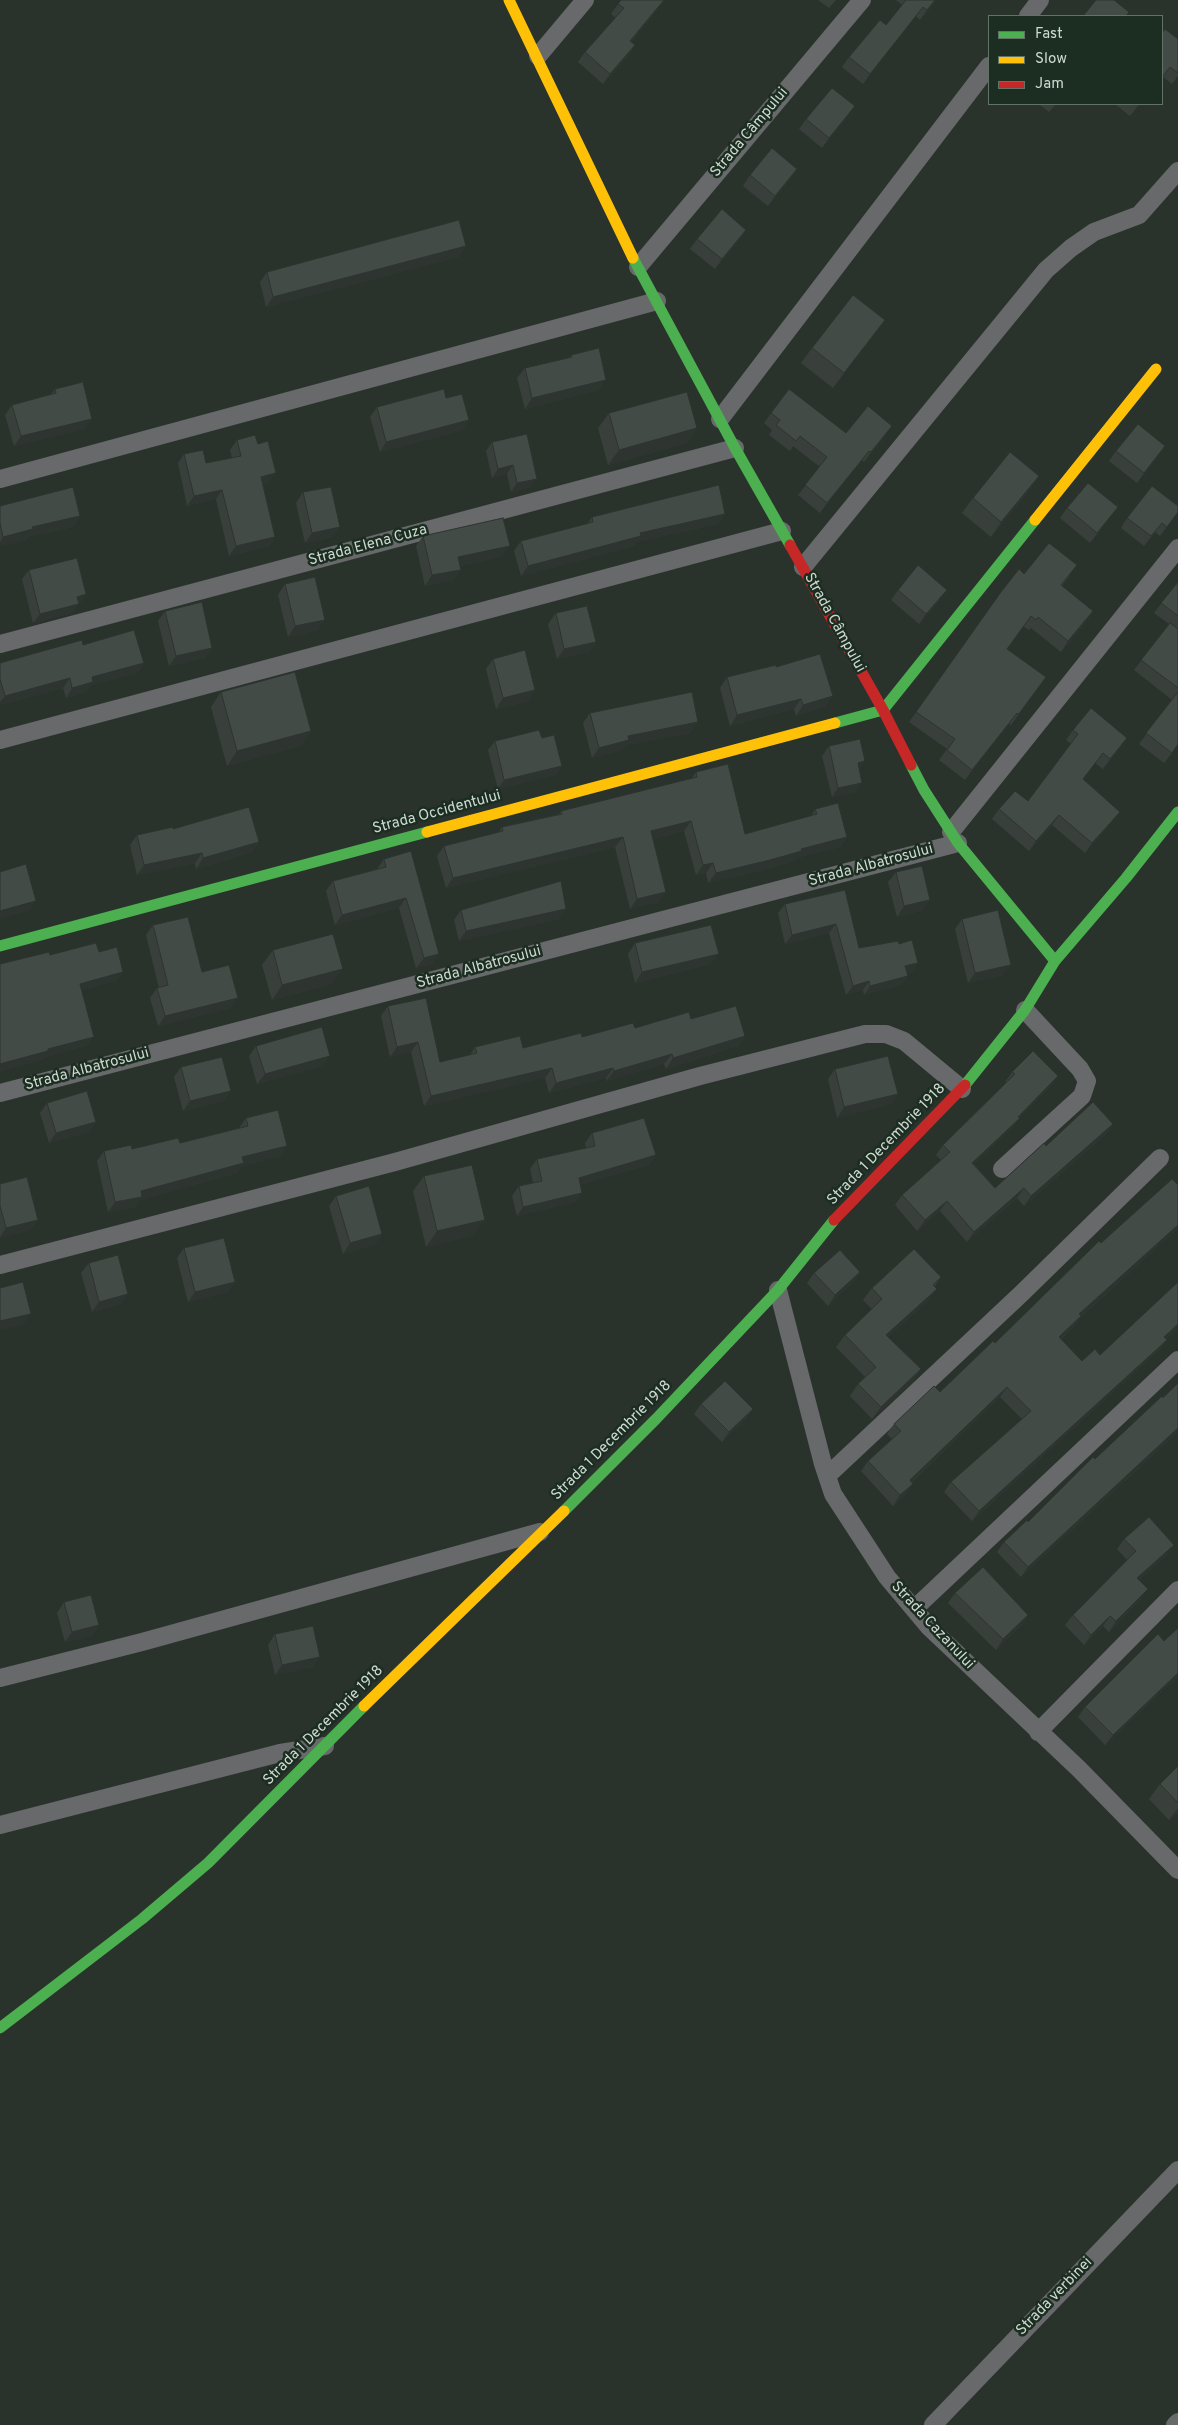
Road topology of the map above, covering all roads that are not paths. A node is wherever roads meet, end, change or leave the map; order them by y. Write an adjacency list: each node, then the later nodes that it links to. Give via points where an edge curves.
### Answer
1 (509, 0): 6 (street, Strada Câmpului)
2 (585, 0): 6 (street)
3 (862, 0): 9 (street, Strada Câmpului)
4 (1040, 0): 5 (street)
5 (1029, 15)
6 (538, 56): 9 (street, Strada Câmpului)
7 (988, 67): 12 (street)
8 (1178, 171): 17 (street, via 1139,215 1094,232 1046,270)
9 (638, 267): 10 (street, Strada Câmpului)
10 (657, 301): 12 (street, Strada Câmpului); 14 (street)
11 (1156, 369): 19 (street)
12 (720, 419): 13 (street, Strada Câmpului)
13 (735, 448): 15 (street, Strada Câmpului); 18 (street, Strada Elena Cuza)
14 (0, 479)
15 (782, 531): 17 (street, Strada Câmpului); 20 (street)
16 (1178, 548): 22 (street)
17 (803, 567): 19 (street, Strada Câmpului)
18 (0, 644)
19 (883, 710): 22 (street, Strada Câmpului, via 924,790); 23 (street, Strada Occidentului)
20 (0, 740)
21 (1178, 812): 24 (street, Strada 1 Decembrie 1918)
22 (954, 838): 24 (street, Strada Câmpului); 27 (street, Strada Albatrosului)
23 (0, 946)
24 (1055, 961): 25 (street, Strada 1 Decembrie 1918)
25 (1025, 1010): 26 (street, Strada 1 Decembrie 1918); 29 (street, via 1080,1069 1087,1081 1082,1096)
26 (962, 1088): 30 (street, via 904,1041 886,1034 865,1034); 31 (street, Strada 1 Decembrie 1918, via 827,1227)
27 (0, 1093)
28 (1160, 1158): 33 (street)
29 (1002, 1169)
30 (0, 1265)
31 (778, 1290): 33 (street, Strada Cazanului); 34 (street, Strada 1 Decembrie 1918)
32 (1178, 1360): 36 (street)
33 (827, 1476): 36 (street, Strada Cazanului, via 833,1494 859,1536)
34 (544, 1531): 37 (street, via 151,1640); 39 (street, Strada 1 Decembrie 1918)
35 (1178, 1590): 38 (street)
36 (914, 1609): 38 (street, Strada Cazanului)
37 (0, 1678)
38 (1038, 1732): 41 (street, Strada Cazanului)
39 (325, 1746): 40 (street, via 280,1754); 42 (street, Strada 1 Decembrie 1918, via 208,1863 142,1919)
40 (0, 1825)
41 (1178, 1870)
42 (0, 2028)
43 (1178, 2170): 45 (street, Strada verbinei)
44 (1178, 2422): 46 (street)
45 (933, 2425)
46 (1175, 2425)

